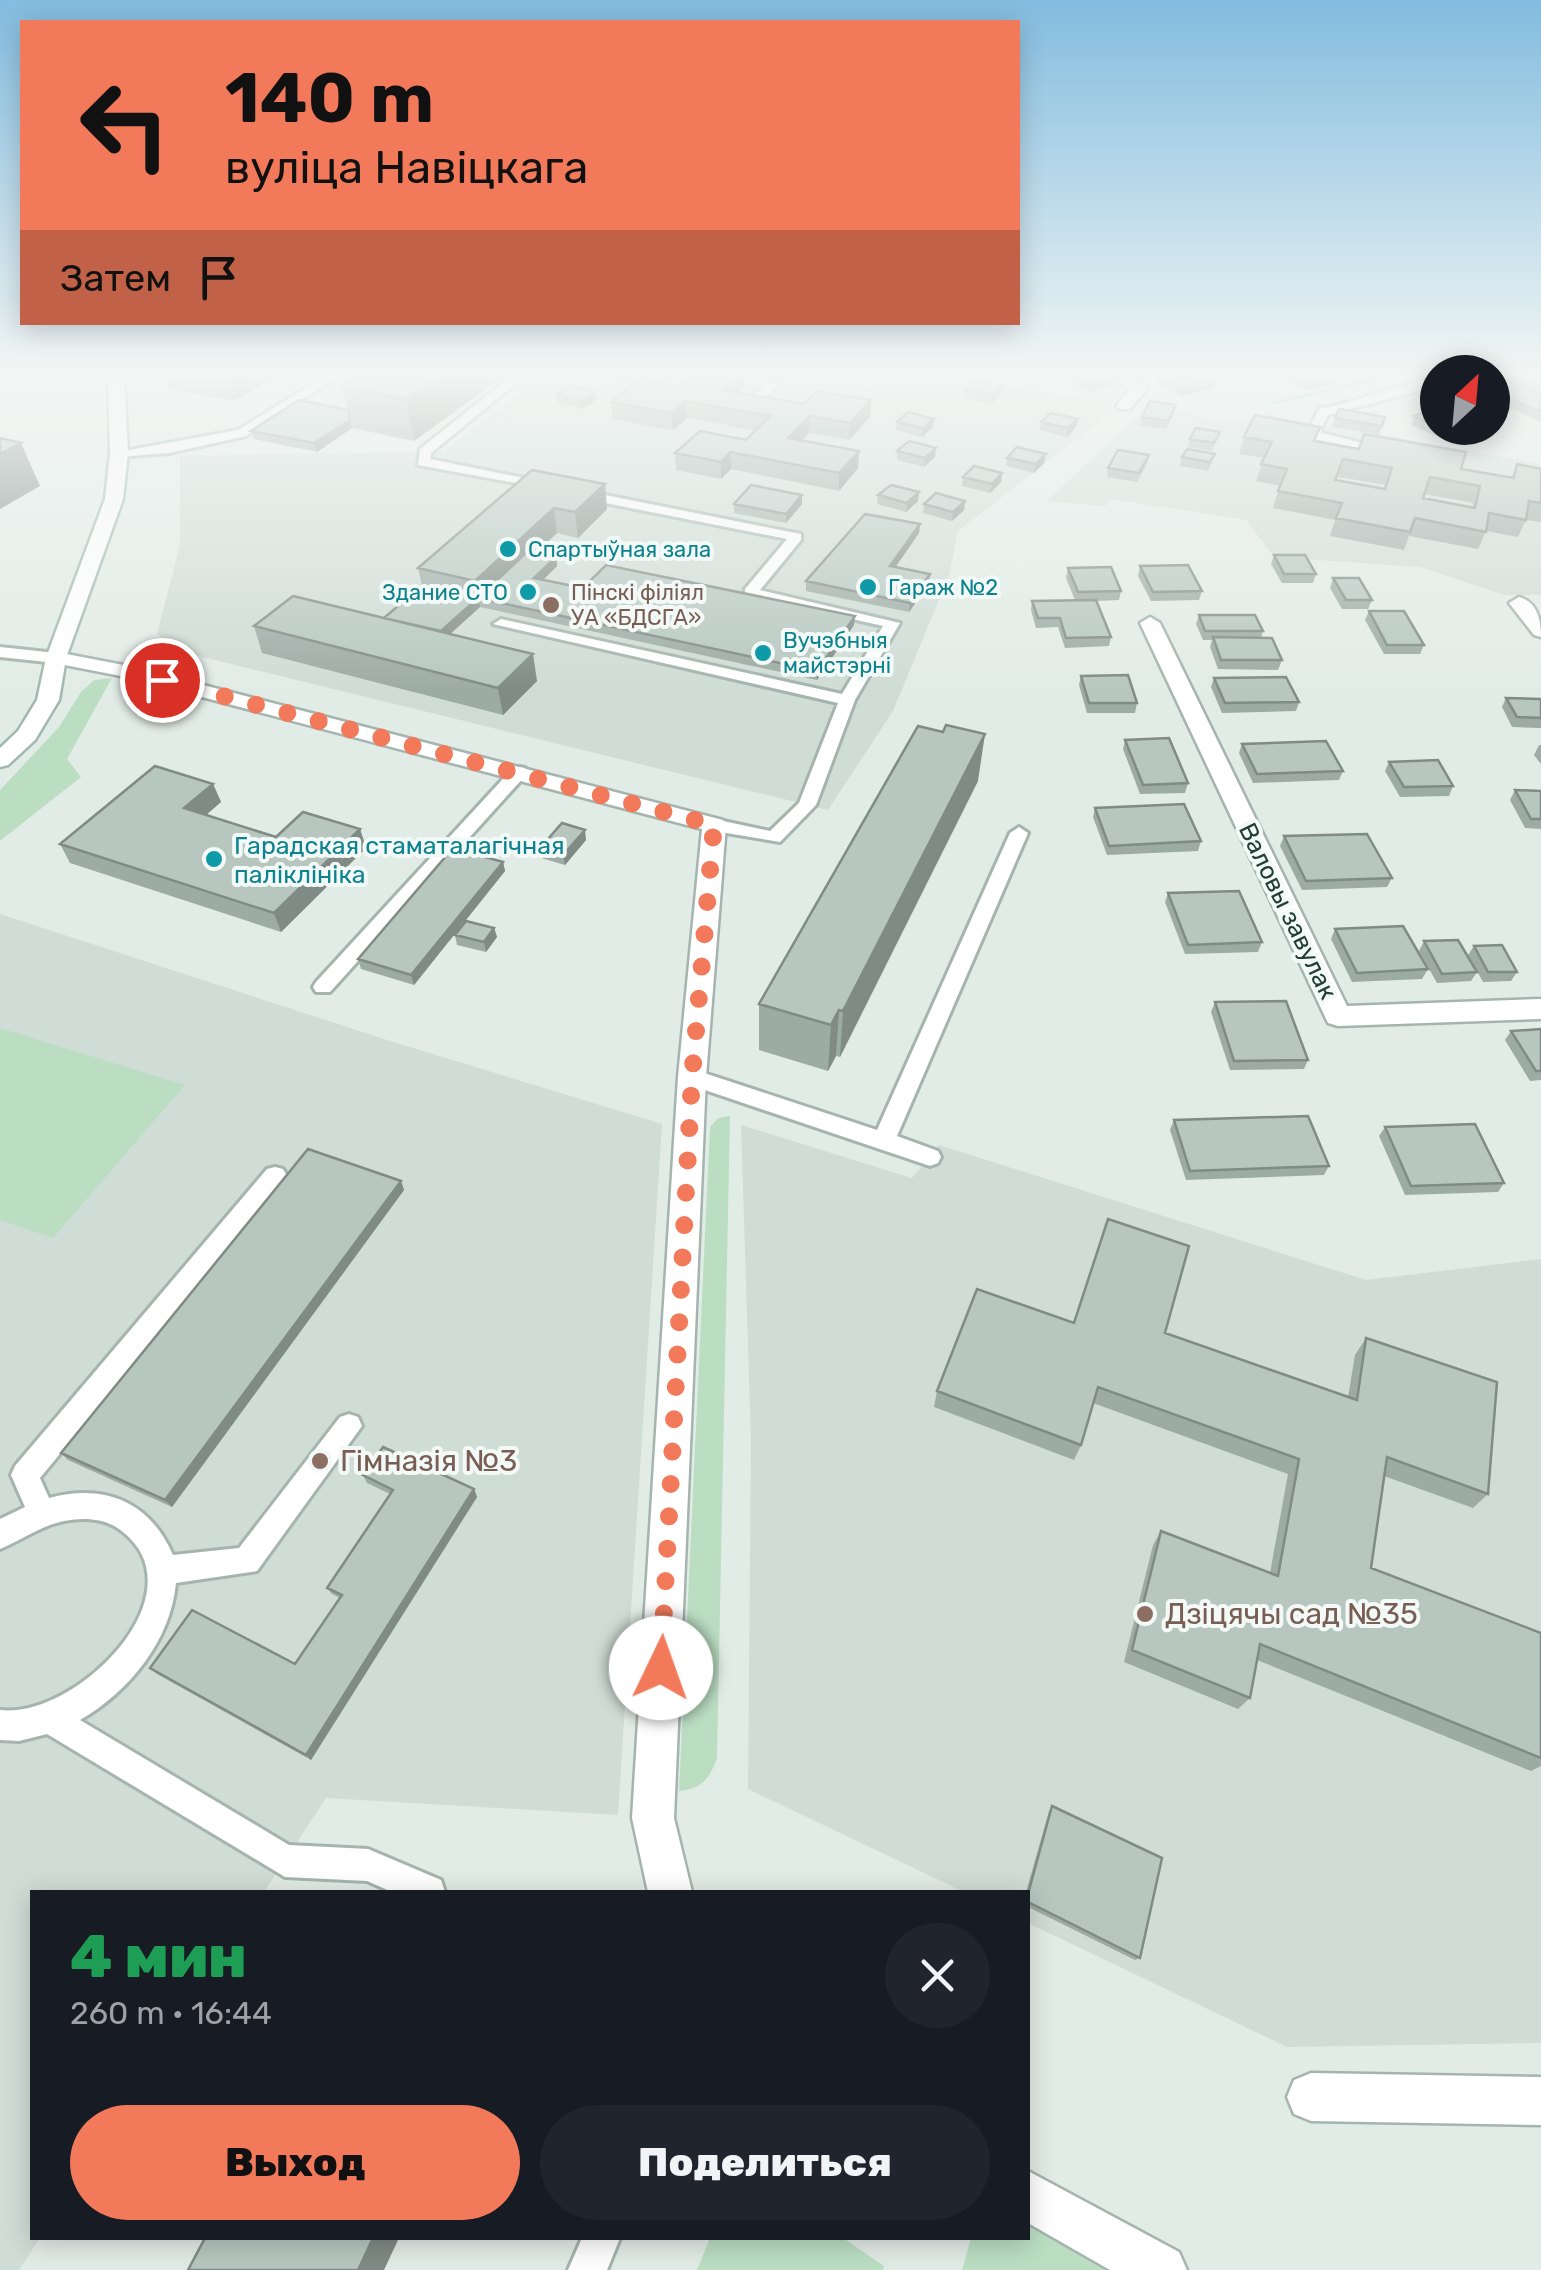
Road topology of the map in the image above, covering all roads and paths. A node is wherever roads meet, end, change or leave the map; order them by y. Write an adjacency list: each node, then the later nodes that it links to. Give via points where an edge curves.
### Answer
1 (116, 481): 8 (street)
2 (518, 481): 9 (lane, via 796,536 750,592 892,623)
3 (1519, 603): 6 (street)
4 (1150, 623): 15 (street, Валовы завулак, via 1338,1016)
5 (501, 624): 9 (lane)
6 (1541, 631)
7 (0, 652): 8 (lane)
8 (56, 658): 10 (street, via 48,700); 11 (street)
9 (847, 700): 12 (lane, via 807,806 774,838)
10 (0, 760)
11 (519, 772): 12 (street); 14 (lane)
12 (714, 825): 16 (street)
13 (1019, 833): 17 (lane)
14 (323, 987)
15 (1541, 1009)
16 (692, 1077): 17 (lane); 27 (street, via 653,1818)
17 (884, 1140): 18 (lane)
18 (930, 1157)
19 (275, 1176): 21 (lane, via 25,1475)
20 (350, 1426): 23 (lane, via 248,1561)
21 (42, 1513): 22 (lane); 23 (lane, via 109,1508 153,1542)
22 (0, 1535)
23 (162, 1570): 24 (lane, via 160,1604 121,1672 88,1700)
24 (50, 1719): 25 (lane); 26 (lane, via 285,1861 368,1865)
25 (0, 1725)
26 (424, 1890)
27 (670, 1890)
28 (1311, 2097): 29 (street)
29 (1541, 2101)
30 (1030, 2197): 33 (street)
31 (600, 2240): 32 (lane)
32 (587, 2270)
33 (1160, 2270)

